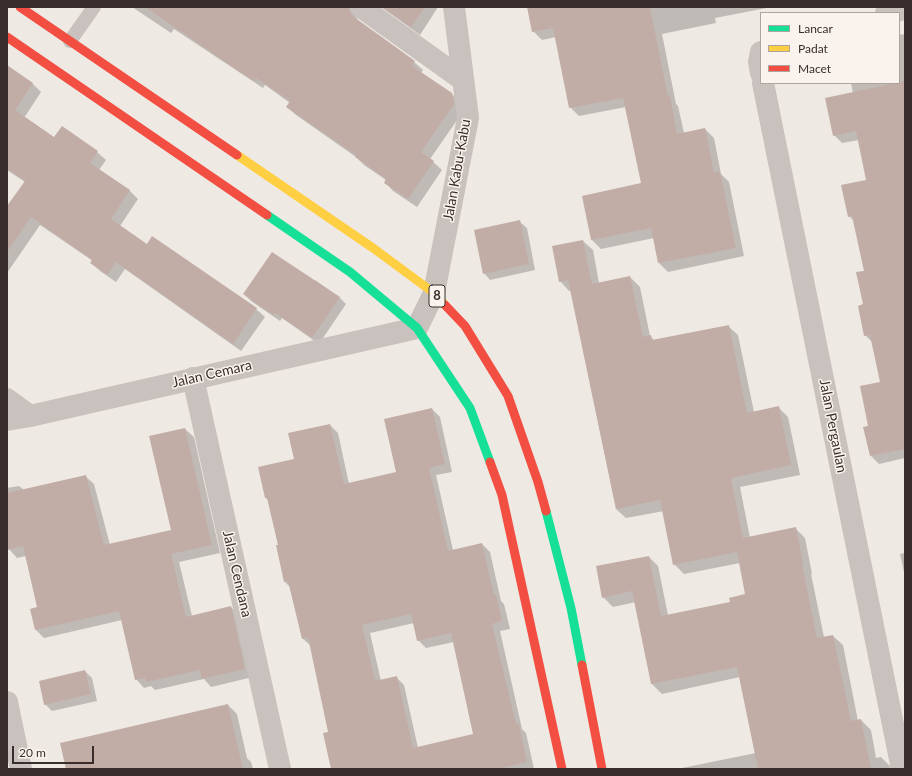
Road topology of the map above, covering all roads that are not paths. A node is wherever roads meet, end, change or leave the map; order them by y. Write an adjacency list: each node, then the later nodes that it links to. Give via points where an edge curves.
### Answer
1 (20, 7): 8 (highway, 8)
2 (94, 7): 8 (lane)
3 (361, 7): 9 (street)
4 (454, 7): 9 (street, Jalan Kabu-Kabu)
5 (905, 9): 6 (street)
6 (891, 12)
7 (7, 37): 12 (highway, via 350,272)
8 (70, 41): 11 (highway, 8, via 373,248)
9 (463, 80): 11 (street, Jalan Kabu-Kabu, via 468,118)
10 (764, 84): 22 (street, Jalan Pergaulan)
11 (434, 293): 12 (street, Jalan Kabu-Kabu); 21 (highway, 8, via 465,326 508,396 538,482 571,608)
12 (417, 328): 13 (street, Jalan Cemara); 20 (highway, via 470,408 502,495)
13 (193, 378): 15 (street, Jalan Cemara); 19 (street, Jalan Cendana)
14 (7, 399): 15 (street)
15 (30, 416): 16 (street, Jalan Cemara)
16 (7, 420)
17 (7, 702): 18 (street)
18 (21, 769)
19 (280, 769)
20 (562, 769)
21 (602, 769)
22 (902, 769)

